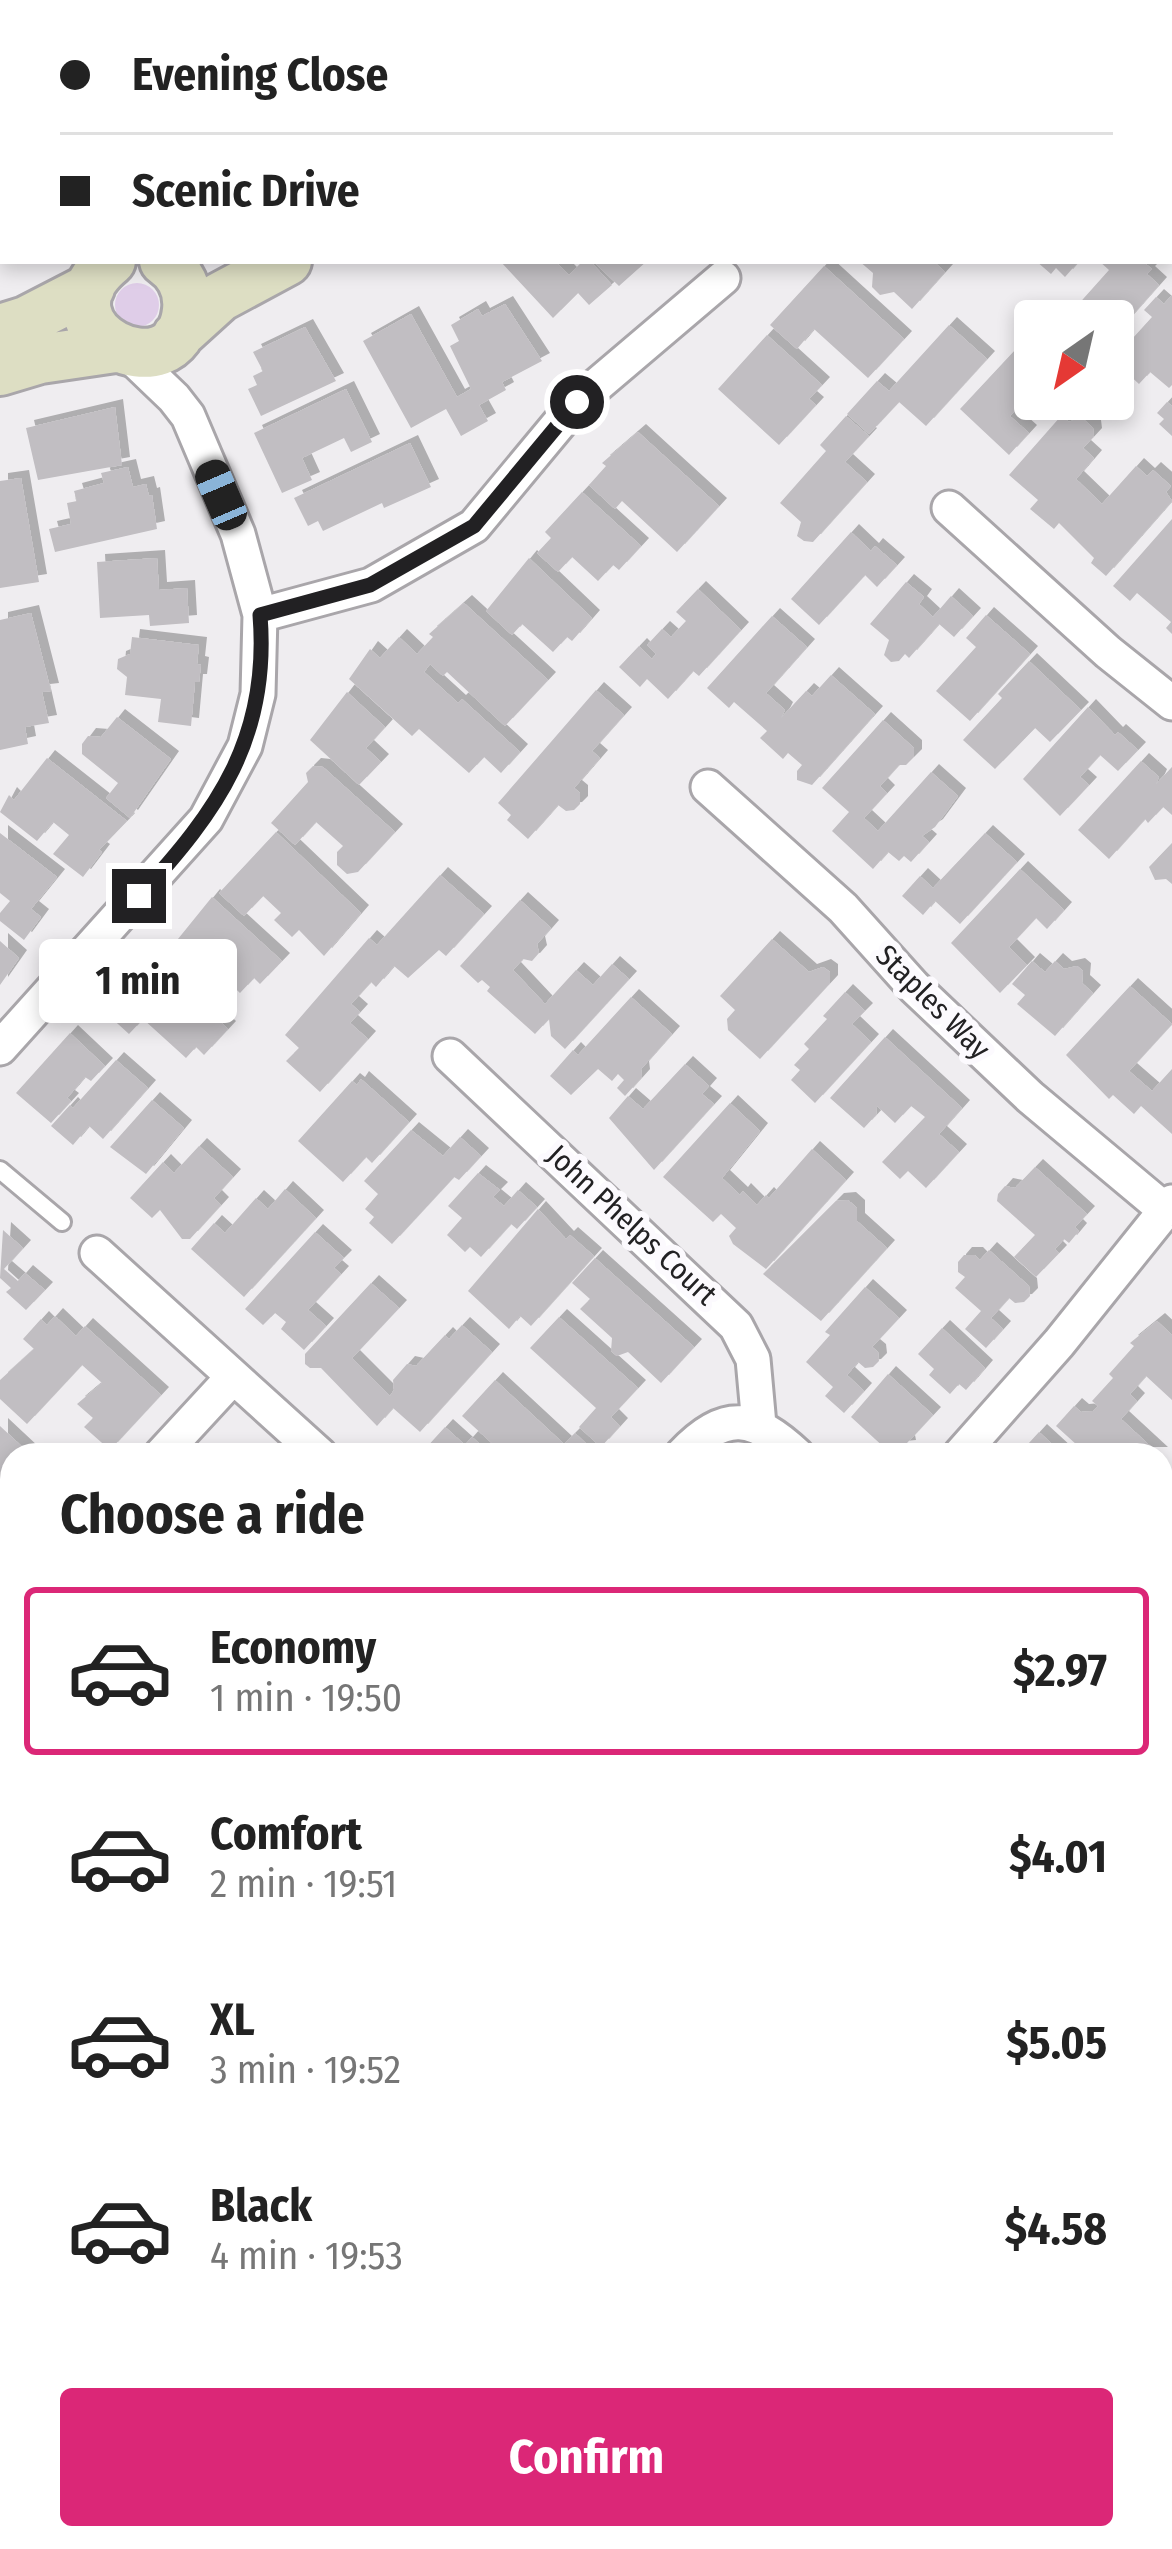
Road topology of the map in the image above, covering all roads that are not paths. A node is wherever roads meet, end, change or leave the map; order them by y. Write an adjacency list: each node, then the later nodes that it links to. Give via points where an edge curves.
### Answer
1 (167, 264): 6 (street, via 187,293)
2 (280, 264): 6 (street, via 220,297)
3 (96, 272): 5 (street, via 26,321); 7 (street, via 89,316)
4 (723, 278): 11 (street, via 577,402 474,526 370,585)
5 (0, 329)
6 (175, 338): 7 (street, via 151,352); 9 (street)
7 (120, 350): 8 (street); 9 (street)
8 (0, 371)
9 (188, 416): 11 (street, via 238,534)
10 (949, 508): 12 (street)
11 (260, 615): 14 (street, via 258,694 222,794)
12 (1172, 703)
13 (708, 787): 17 (street, Staples Way, via 843,908 1030,1096)
14 (0, 1048)
15 (450, 1056): 21 (street, John Phelps Court, via 736,1326 753,1359)
16 (0, 1170): 18 (lane)
17 (1168, 1206): 26 (street)
18 (62, 1222)
19 (97, 1253): 20 (street)
20 (233, 1377): 22 (street); 23 (street)
21 (759, 1425): 24 (street, via 710,1431); 25 (street)
22 (172, 1443)
23 (307, 1443)
24 (696, 1443)
25 (782, 1443)
26 (971, 1443)

